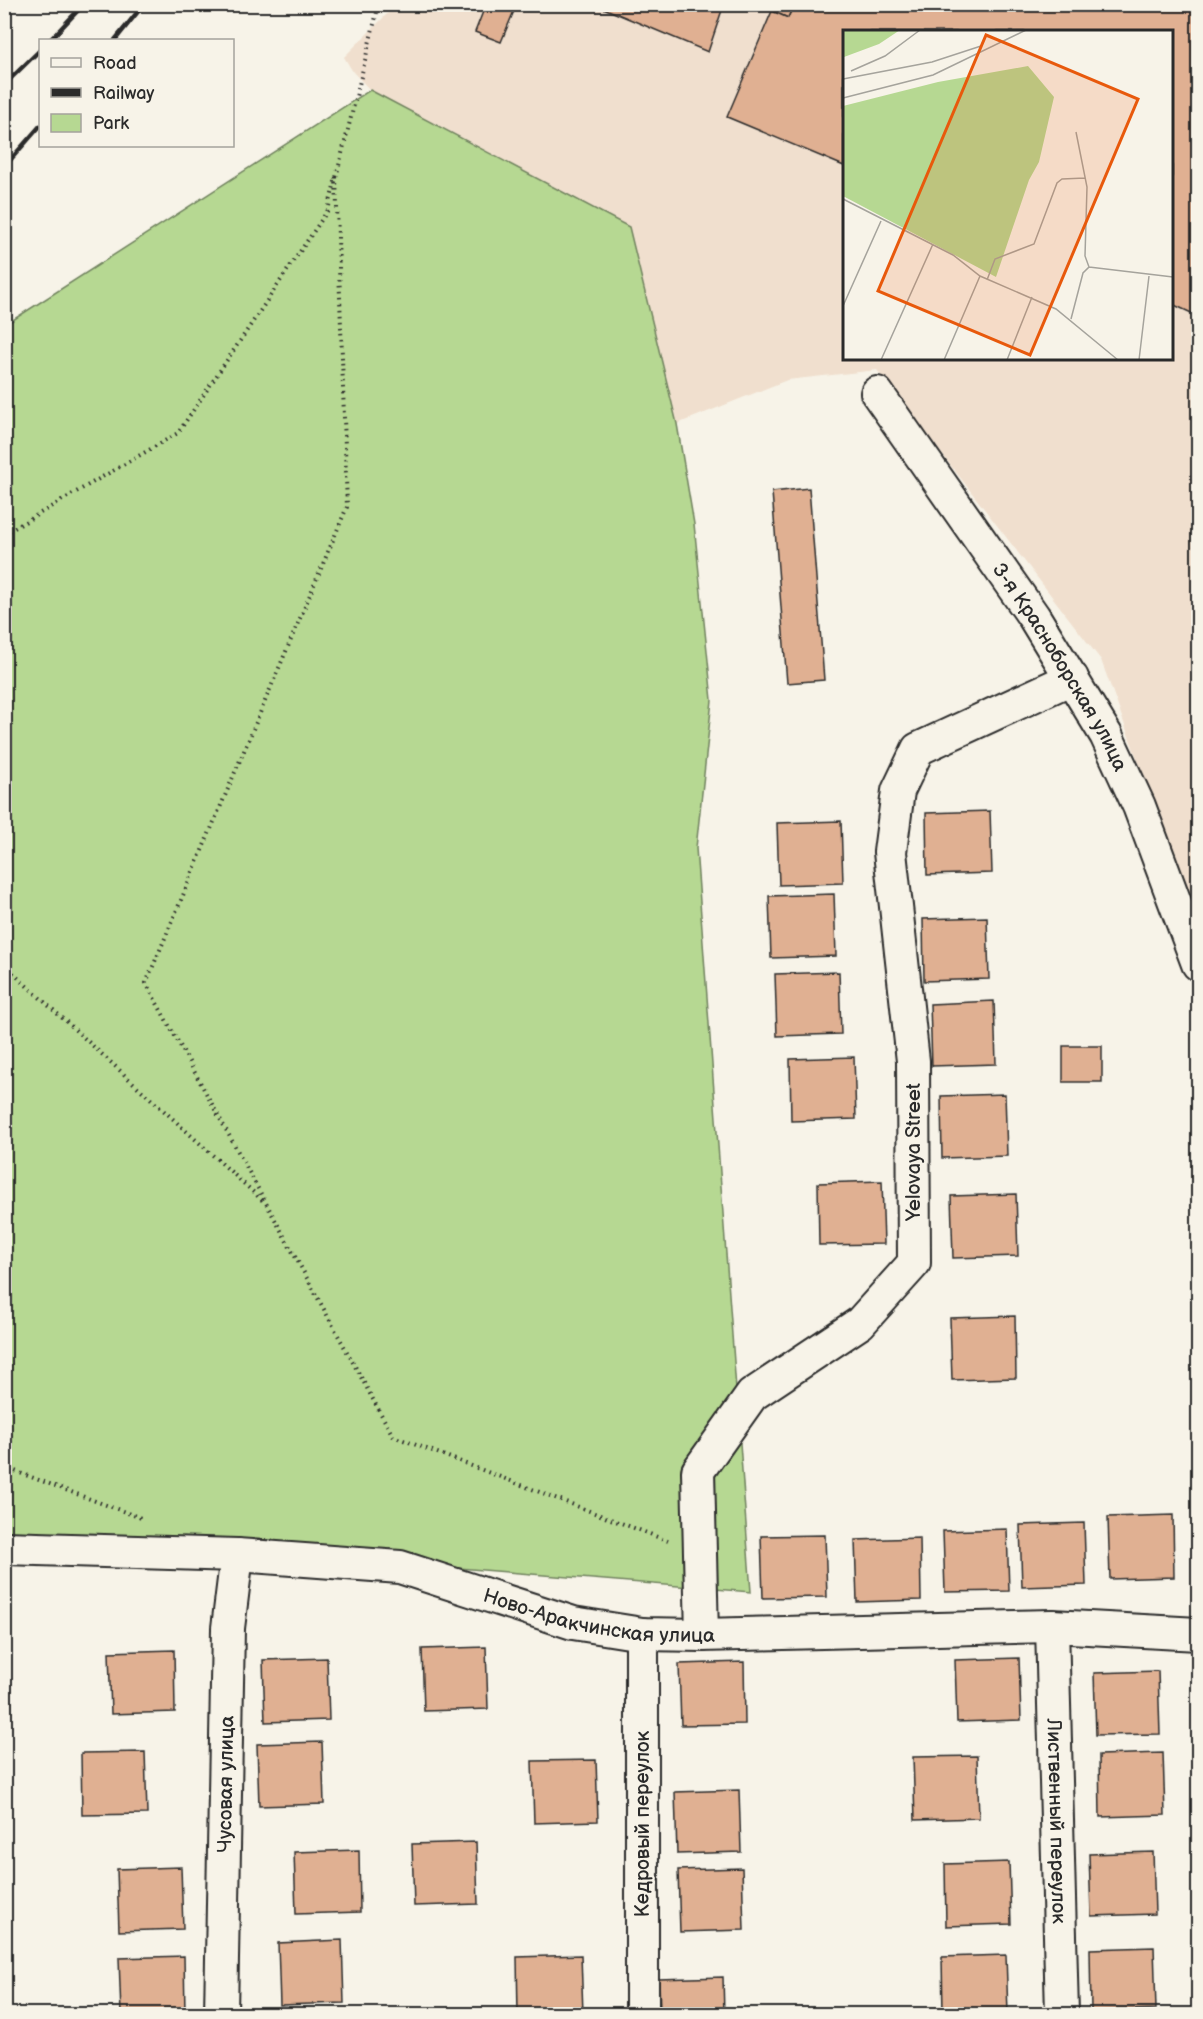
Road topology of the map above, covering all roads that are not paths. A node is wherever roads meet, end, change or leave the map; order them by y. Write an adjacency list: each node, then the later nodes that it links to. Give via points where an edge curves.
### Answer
1 (877, 393): 2 (street, 3-я Красноборская улица, via 1035,617)
2 (1072, 678): 3 (street, 3-я Красноборская улица, via 1106,735 1139,806); 9 (street, Yelovaya Street, via 918,749 898,791 890,852 913,1061 914,1263 860,1323 752,1395 698,1471)
3 (1198, 964)
4 (4, 1548): 5 (street, Ново-Аракчинская улица)
5 (237, 1555): 7 (street, Ново-Аракчинская улица, via 400,1567 573,1623); 10 (street, Чусовая улица, via 228,1628)
6 (1052, 1626): 8 (street, Ново-Аракчинская улица); 9 (street, Ново-Аракчинская улица); 12 (street, Лиственный переулок)
7 (642, 1634): 9 (street, Ново-Аракчинская улица); 11 (street, Кедровый переулок)
8 (1198, 1634)
9 (702, 1635)
10 (221, 2014)
11 (642, 2014)
12 (1062, 2014)

